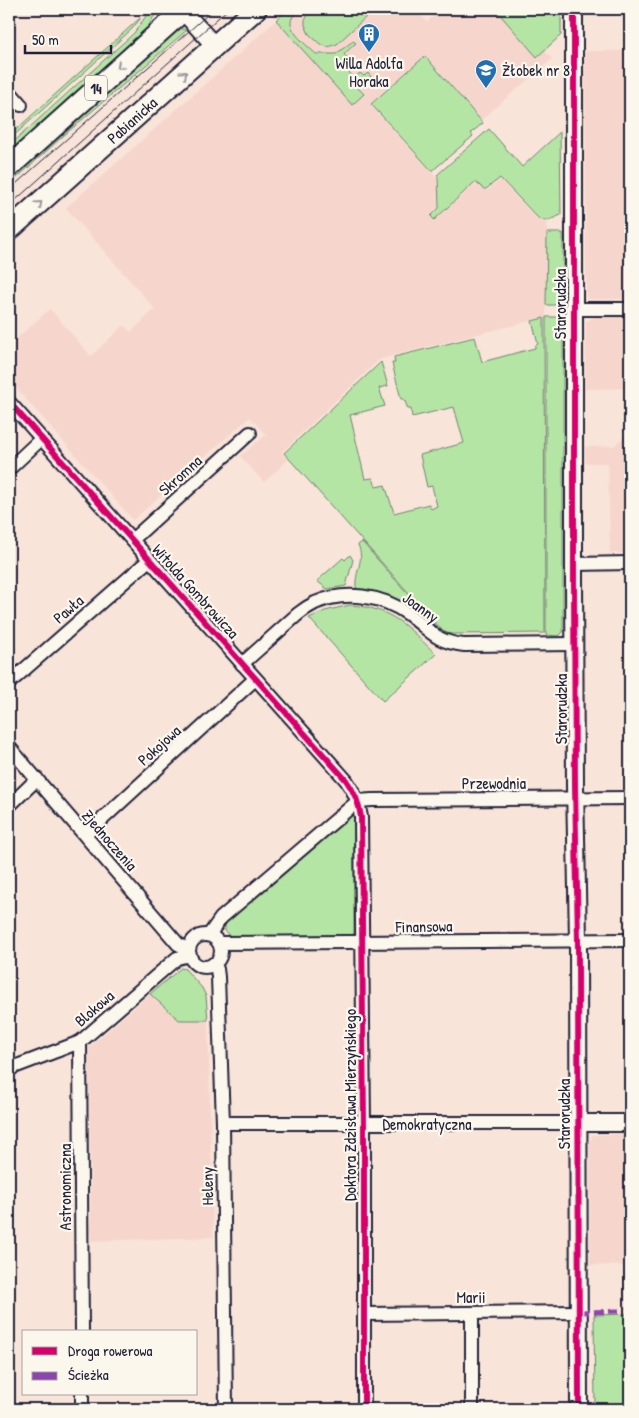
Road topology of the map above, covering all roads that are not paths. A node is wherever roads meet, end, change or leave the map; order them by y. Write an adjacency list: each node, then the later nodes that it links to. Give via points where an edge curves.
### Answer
1 (183, 9): 4 (street); 7 (main road, 14, one-way to 7)
2 (256, 9): 4 (main road, Pabianicka)
3 (574, 9): 10 (street, Starorudzka)
4 (215, 46): 8 (main road, Pabianicka, one-way to 4)
5 (9, 91): 6 (street)
6 (21, 104)
7 (9, 167)
8 (9, 230)
9 (630, 309): 10 (street)
10 (574, 310): 18 (street, Starorudzka)
11 (9, 402): 13 (street, Witolda Gombrowicza)
12 (250, 433): 15 (street, Skromna)
13 (42, 439): 14 (street); 15 (street, Witolda Gombrowicza)
14 (9, 468)
15 (132, 540): 16 (street, Witolda Gombrowicza)
16 (149, 560): 20 (street, Witolda Gombrowicza); 22 (street, Pawła)
17 (630, 563): 18 (street)
18 (574, 564): 19 (street, Starorudzka)
19 (574, 644): 20 (street, Joanny, via 452,644 436,638 410,615 392,605 346,596 306,608); 25 (street, Starorudzka)
20 (242, 664): 21 (street, Witolda Gombrowicza)
21 (256, 679): 27 (street, Witolda Gombrowicza, via 346,780); 29 (street, Pokojowa)
22 (9, 684)
23 (9, 747): 24 (street, Zjednoczenia)
24 (37, 779): 28 (street); 29 (street, Zjednoczenia)
25 (575, 798): 26 (street, Przewodnia); 27 (street, Przewodnia); 31 (street, Starorudzka)
26 (630, 798)
27 (358, 801): 30 (street, via 221,918); 33 (street, Doktora Zdzisława Mierzyńskiego, via 361,817)
28 (9, 806)
29 (85, 835): 34 (street, Zjednoczenia, via 178,944)
30 (214, 939): 33 (street, Finansowa); 34 (street, via 205,935 196,938); 35 (street, via 221,951)
31 (578, 940): 32 (street, Finansowa); 33 (street, Finansowa); 40 (street, Starorudzka)
32 (630, 940)
33 (362, 943): 41 (street, Doktora Zdzisława Mierzyńskiego)
34 (190, 952): 35 (street, via 193,960 202,966); 36 (street, Blokowa, via 177,958)
35 (213, 964): 39 (street, Heleny, via 218,977)
36 (80, 1042): 37 (street, Blokowa); 45 (street, Astronomiczna)
37 (9, 1069)
38 (630, 1122): 40 (street, Demokratyczna)
39 (223, 1123): 41 (street, Demokratyczna); 48 (street, Heleny)
40 (578, 1123): 41 (street, Demokratyczna); 42 (street, Starorudzka)
41 (364, 1124): 44 (street, Doktora Zdzisława Mierzyńskiego)
42 (579, 1312): 43 (street, Marii); 51 (street, Starorudzka)
43 (472, 1313): 44 (street, Marii); 50 (street)
44 (364, 1314): 49 (street, Doktora Zdzisława Mierzyńskiego)
45 (82, 1330)
46 (82, 1396): 47 (street)
47 (82, 1409)
48 (226, 1409)
49 (364, 1409)
50 (472, 1409)
51 (579, 1409)

